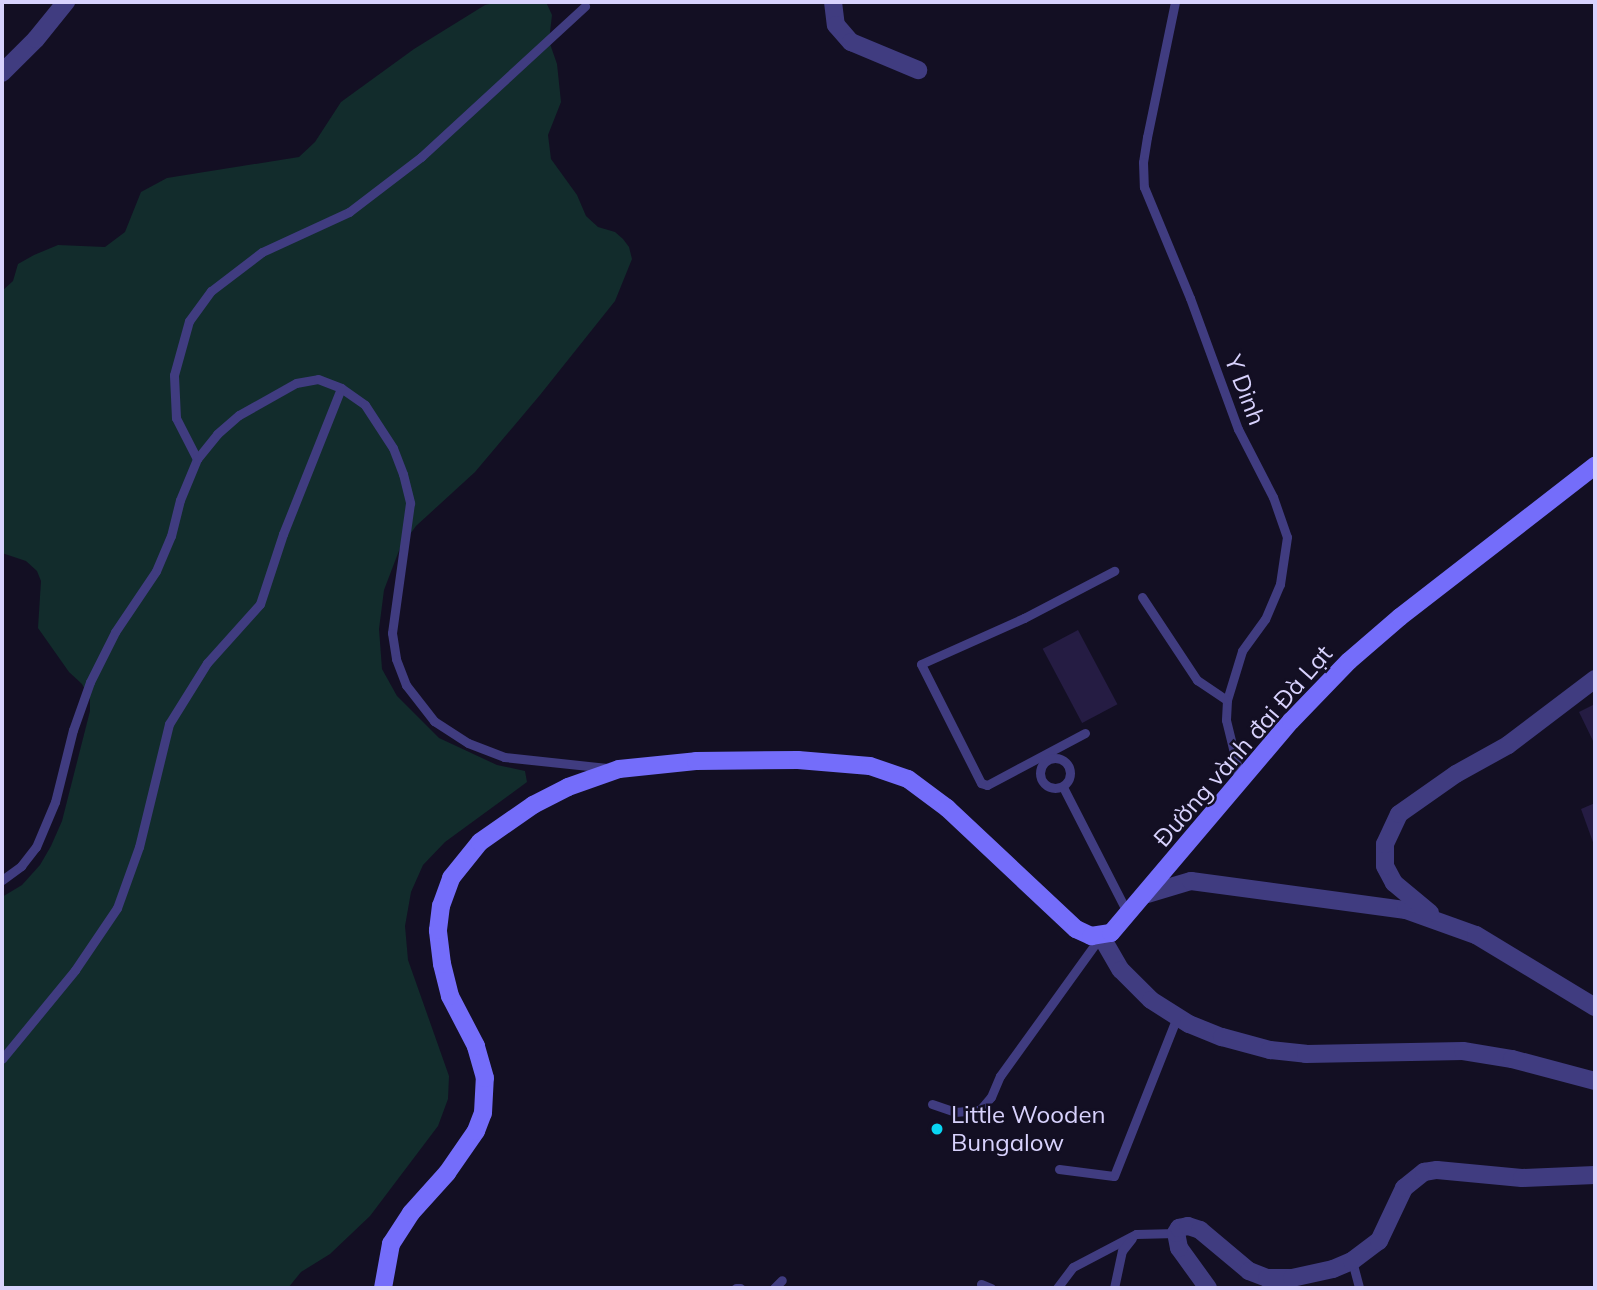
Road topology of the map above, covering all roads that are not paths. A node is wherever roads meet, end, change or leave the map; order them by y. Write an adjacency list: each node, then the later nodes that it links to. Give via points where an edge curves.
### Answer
1 (66, 2): 6 (street)
2 (833, 2): 5 (street, via 836,25 852,42)
3 (1175, 2): 13 (lane, Y Dinh, via 1147,137 1144,187 1238,429 1273,497 1287,537 1280,584 1265,619 1242,651)
4 (585, 6): 8 (lane, via 421,158 349,212 262,252 211,291 189,321 174,375 176,418)
5 (918, 70)
6 (2, 73)
7 (341, 388): 8 (lane, via 318,379 296,383 239,415); 16 (lane, via 365,405 393,448 410,503 392,633 406,685 434,721 468,743 504,758); 26 (lane, via 260,604 207,663 170,724 139,847 117,908 75,970)
8 (197, 459): 19 (lane, via 156,571 115,632 90,682 55,802 36,847)
9 (1595, 466): 17 (main road, Đường vành đai Đà Lạt, via 1366,646)
10 (1114, 571): 15 (lane, via 921,664 981,783 987,785)
11 (1142, 597): 13 (lane, via 1197,680)
12 (1595, 679): 22 (street, via 1508,745 1399,814 1385,844 1385,866 1394,883)
13 (1227, 700): 17 (lane, Y Dinh)
14 (1085, 733): 15 (lane)
15 (1046, 758): 18 (lane, via 1067,763 1069,780); 18 (lane, via 1040,779 1046,786)
16 (619, 769): 23 (main road, via 696,761 809,760 870,766 908,779 947,808 1076,929); 36 (main road, via 533,805 480,842 451,878 438,930 442,964 450,996 476,1046 485,1078 484,1113 454,1162 391,1244)
17 (1237, 783): 20 (main road, Đường vành đai Đà Lạt)
18 (1063, 787): 21 (lane)
19 (2, 880)
20 (1146, 894): 21 (main road, Đường vành đai Đà Lạt); 22 (street, via 1191,881 1241,886 1406,910)
21 (1129, 915): 23 (main road, Đường vành đai Đà Lạt, via 1111,933)
22 (1444, 924): 24 (street, via 1512,954)
23 (1101, 936): 25 (street, via 1121,970 1151,1000); 28 (lane, via 980,1110 955,1112)
24 (1595, 1007)
25 (1177, 1017): 27 (street, via 1222,1037 1270,1050 1306,1054 1463,1051); 29 (lane, via 1114,1177)
26 (2, 1059)
27 (1595, 1081)
28 (932, 1104)
29 (1059, 1169)
30 (1595, 1175): 33 (street, via 1522,1178 1424,1172 1404,1188 1379,1241)
31 (1175, 1233): 32 (lane); 33 (street, via 1188,1226 1200,1230 1249,1271 1267,1278 1315,1275); 41 (street, via 1179,1248)
32 (1136, 1234): 39 (lane, via 1073,1267); 40 (lane, via 1122,1251)
33 (1352, 1261): 42 (lane)
34 (782, 1280): 37 (lane)
35 (981, 1284): 38 (lane)
36 (383, 1288)
37 (774, 1288)
38 (991, 1288)
39 (1057, 1288)
40 (1114, 1288)
41 (1208, 1288)
42 (1359, 1288)

